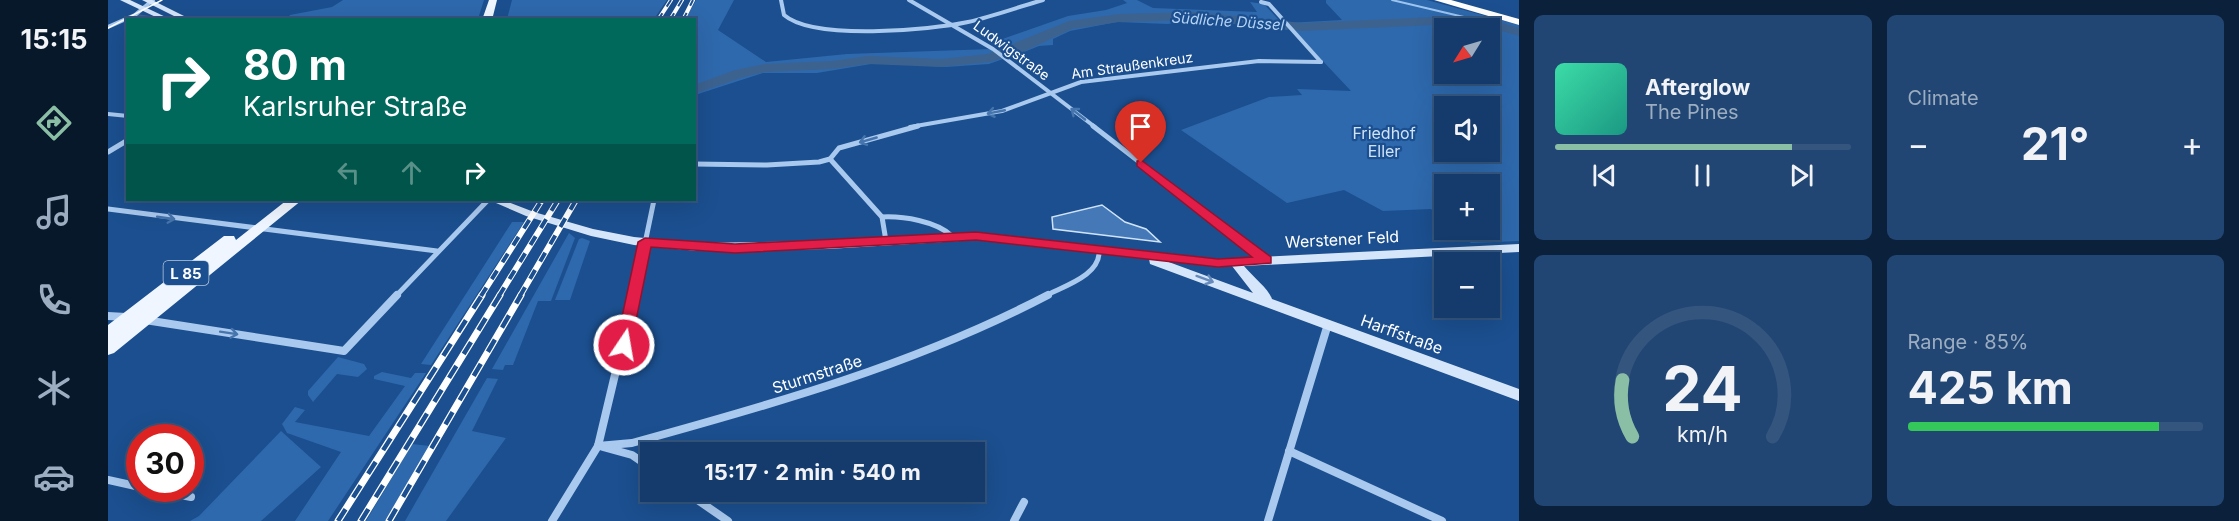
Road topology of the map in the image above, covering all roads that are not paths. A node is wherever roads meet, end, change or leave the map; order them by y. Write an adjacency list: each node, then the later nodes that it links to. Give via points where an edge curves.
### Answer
1 (124, 0): 13 (main road)
2 (150, 0): 13 (main road); 13 (street)
3 (493, 0): 18 (main road)
4 (504, 0): 19 (main road)
5 (781, 0): 22 (street, via 786,17 812,27 847,31)
6 (909, 0): 22 (street, Ludwigstraße)
7 (1025, 0): 12 (street)
8 (1043, 0): 12 (street)
9 (1439, 0): 21 (highway)
10 (1461, 0): 14 (highway)
11 (1261, 2): 24 (street, Am Straußenkreuz, via 1269,4 1322,62 1259,61 1081,82)
12 (1032, 3): 22 (street)
13 (148, 12): 15 (street); 16 (main road); 17 (main road)
14 (1519, 16)
15 (132, 18)
16 (164, 18)
17 (184, 18)
18 (488, 18)
19 (499, 18)
20 (126, 20): 23 (street)
21 (1519, 22)
22 (954, 24): 24 (street, Ludwigstraße)
23 (108, 27)
24 (1051, 93): 29 (street, Am Straußenkreuz, one-way to 29, via 1002,111 920,125 849,145 835,150); 46 (street, Ludwigstraße, one-way to 24)
25 (108, 114): 26 (street)
26 (126, 116)
27 (126, 141): 28 (street)
28 (108, 152)
29 (830, 159): 30 (street, Am Straußenkreuz, via 766,165); 37 (street)
30 (696, 164)
31 (278, 201): 38 (main road, L 85)
32 (293, 201): 38 (main road, L 85)
33 (487, 201): 44 (street)
34 (497, 201): 40 (main road, Werstener Feld, via 591,232)
35 (654, 201): 40 (street)
36 (108, 209): 38 (street, one-way to 38)
37 (882, 217): 39 (street, Werstener Feld, via 945,229); 41 (street)
38 (250, 229): 44 (street); 50 (main road, L 85)
39 (952, 236): 41 (main road, Werstener Feld); 43 (main road, Werstener Feld)
40 (645, 242): 41 (main road, Werstener Feld, via 735,248); 55 (street)
41 (886, 242)
42 (1519, 248): 46 (main road, Werstener Feld)
43 (1099, 249): 45 (main road, Werstener Feld); 55 (street, Sturmstraße, via 1097,265 1082,278 1015,312 851,379 632,443)
44 (437, 251): 50 (street, one-way to 44, via 344,351)
45 (1130, 253): 47 (main road, Werstener Feld); 48 (main road, Harffstraße, one-way to 48)
46 (1266, 260): 47 (main road, Werstener Feld)
47 (1236, 263): 48 (main road, Harffstraße, via 1257,291)
48 (1274, 304): 51 (main road, Harffstraße)
49 (108, 316): 50 (street)
50 (137, 319): 52 (main road, L 85); 53 (main road, L 85)
51 (1328, 324): 54 (main road, Harffstraße); 56 (street)
52 (108, 334)
53 (108, 349)
54 (1519, 395)
55 (598, 446): 57 (street); 62 (street)
56 (1289, 452): 65 (street); 66 (street)
57 (640, 460)
58 (108, 480): 59 (street)
59 (126, 483)
60 (700, 502): 63 (street)
61 (1024, 502): 64 (street)
62 (552, 521)
63 (728, 521)
64 (1014, 521)
65 (1268, 521)
66 (1442, 521)

